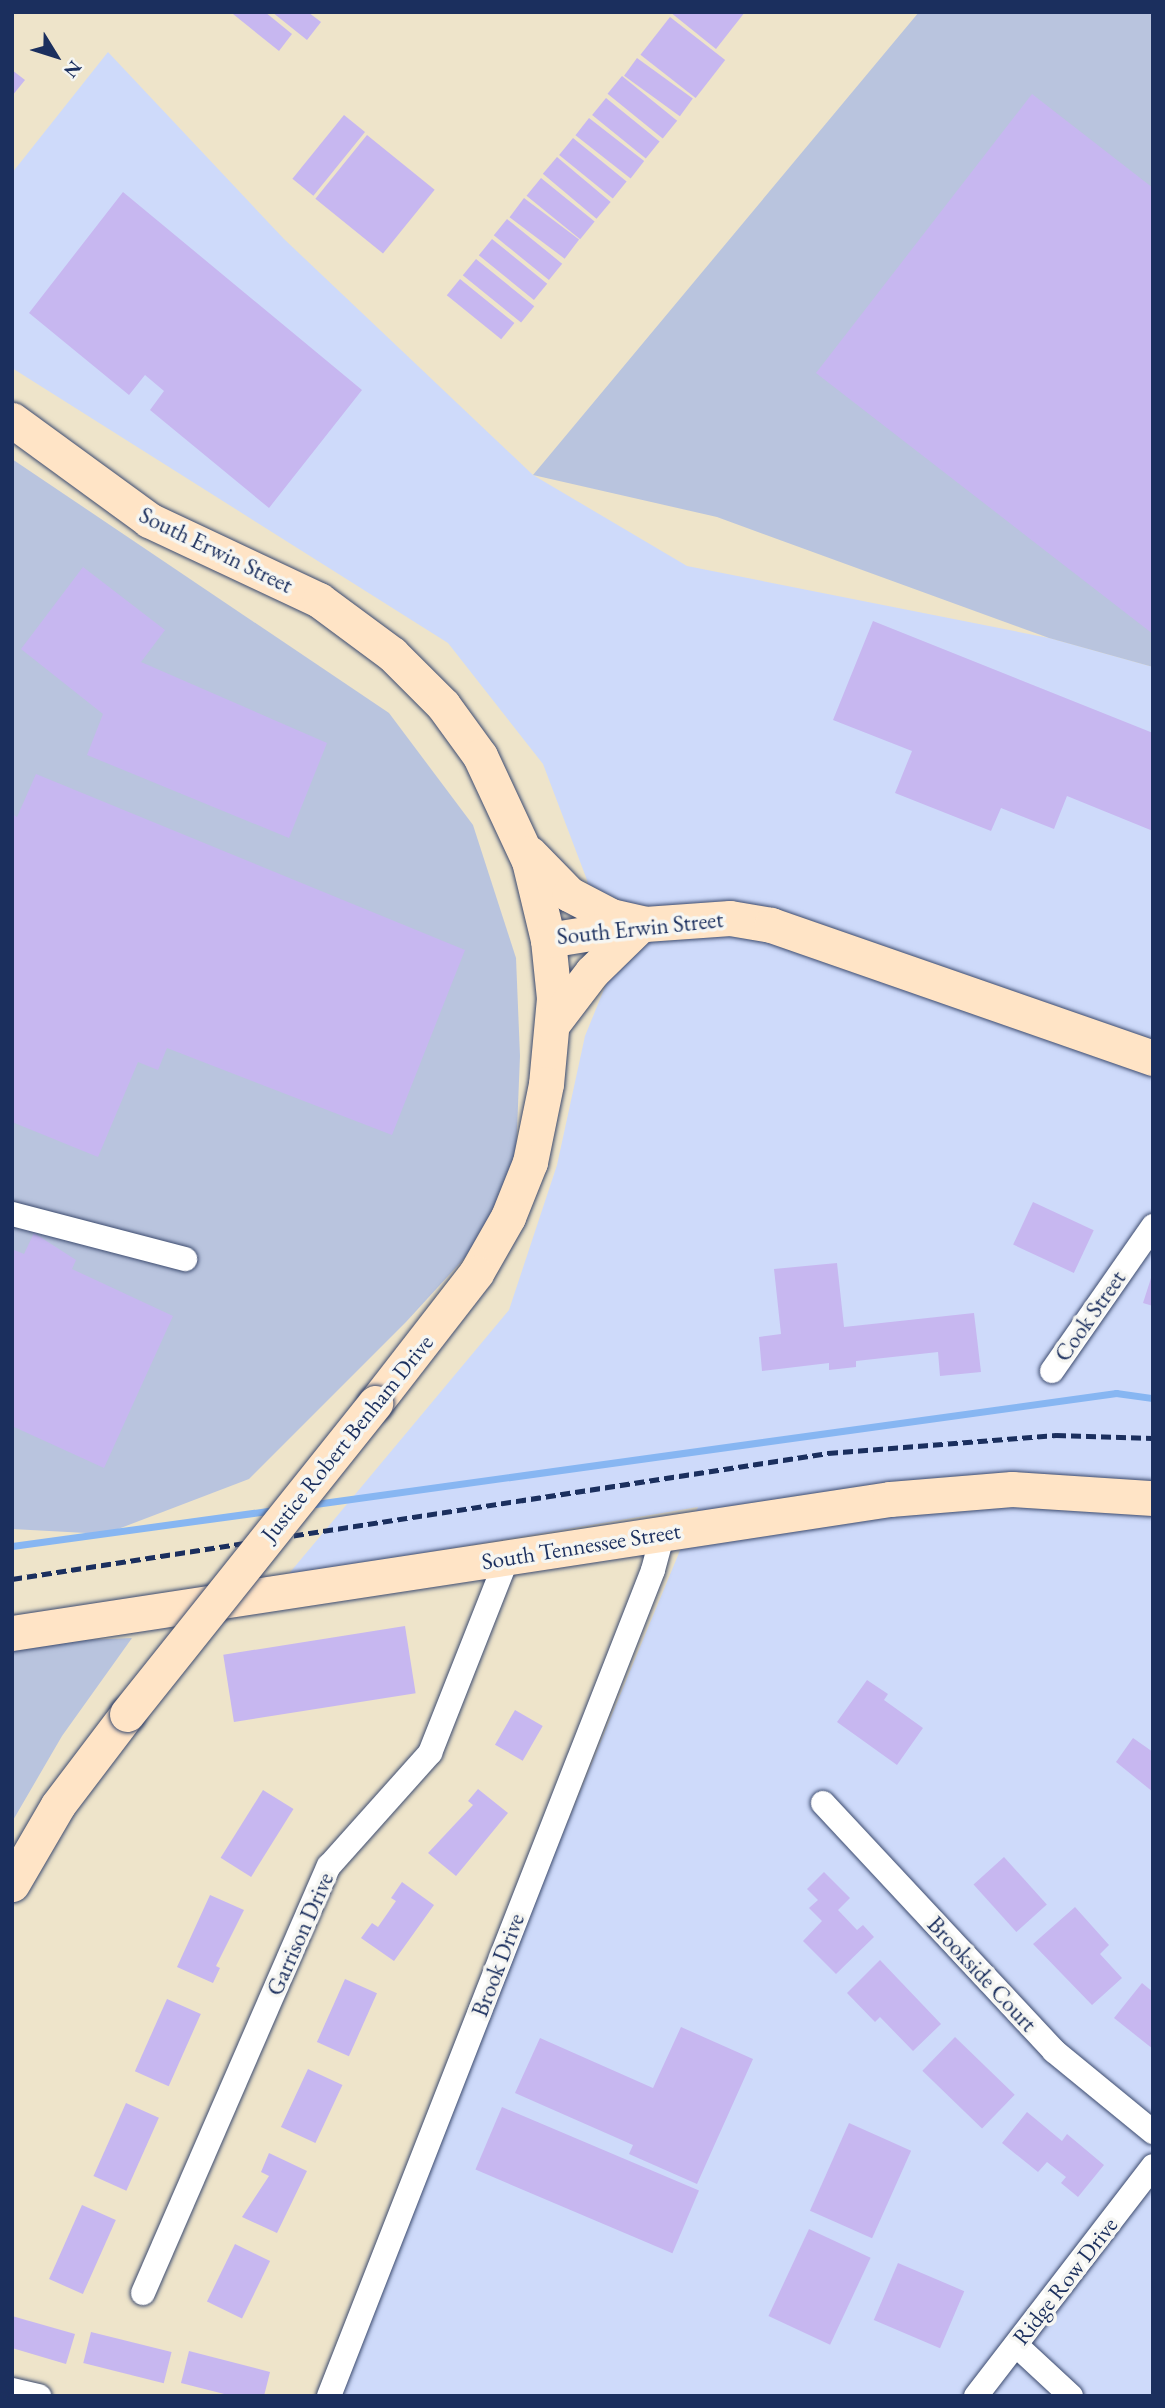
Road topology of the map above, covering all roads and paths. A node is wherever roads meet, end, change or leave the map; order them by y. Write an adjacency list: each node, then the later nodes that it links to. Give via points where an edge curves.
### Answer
1 (12, 420): 2 (street, South Erwin Street, via 132,510 319,600 392,654 469,739 493,778)
2 (524, 848): 3 (street, via 569,894 611,916); 4 (street, South Erwin Street)
3 (642, 925): 4 (street, South Erwin Street); 5 (street, via 592,972); 6 (street, South Erwin Street, via 730,918 771,925)
4 (548, 940): 5 (street, Justice Robert Benham Drive)
5 (553, 1023): 16 (street, Justice Robert Benham Drive, bridge, via 540,1121 508,1217 455,1304 127,1714 58,1805)
6 (1153, 1058)
7 (12, 1214): 9 (street)
8 (1153, 1226): 10 (street, Cook Street)
9 (186, 1259)
10 (1052, 1371)
11 (1153, 1498): 12 (street, South Tennessee Street, via 1089,1491 979,1490)
12 (663, 1533): 13 (street, South Tennessee Street); 23 (street, Brook Drive, via 653,1570)
13 (507, 1559): 14 (street, South Tennessee Street); 19 (street, Garrison Drive, via 430,1754 329,1866)
14 (12, 1633)
15 (823, 1803): 17 (street, Brookside Court, via 1055,2050)
16 (12, 1884)
17 (1153, 2132)
18 (1153, 2166): 20 (street, Ridge Row Drive)
19 (143, 2293)
20 (1016, 2345): 24 (street, Ridge Row Drive); 25 (street)
21 (12, 2390): 22 (street)
22 (39, 2396)
23 (329, 2396)
24 (976, 2396)
25 (1071, 2396)

